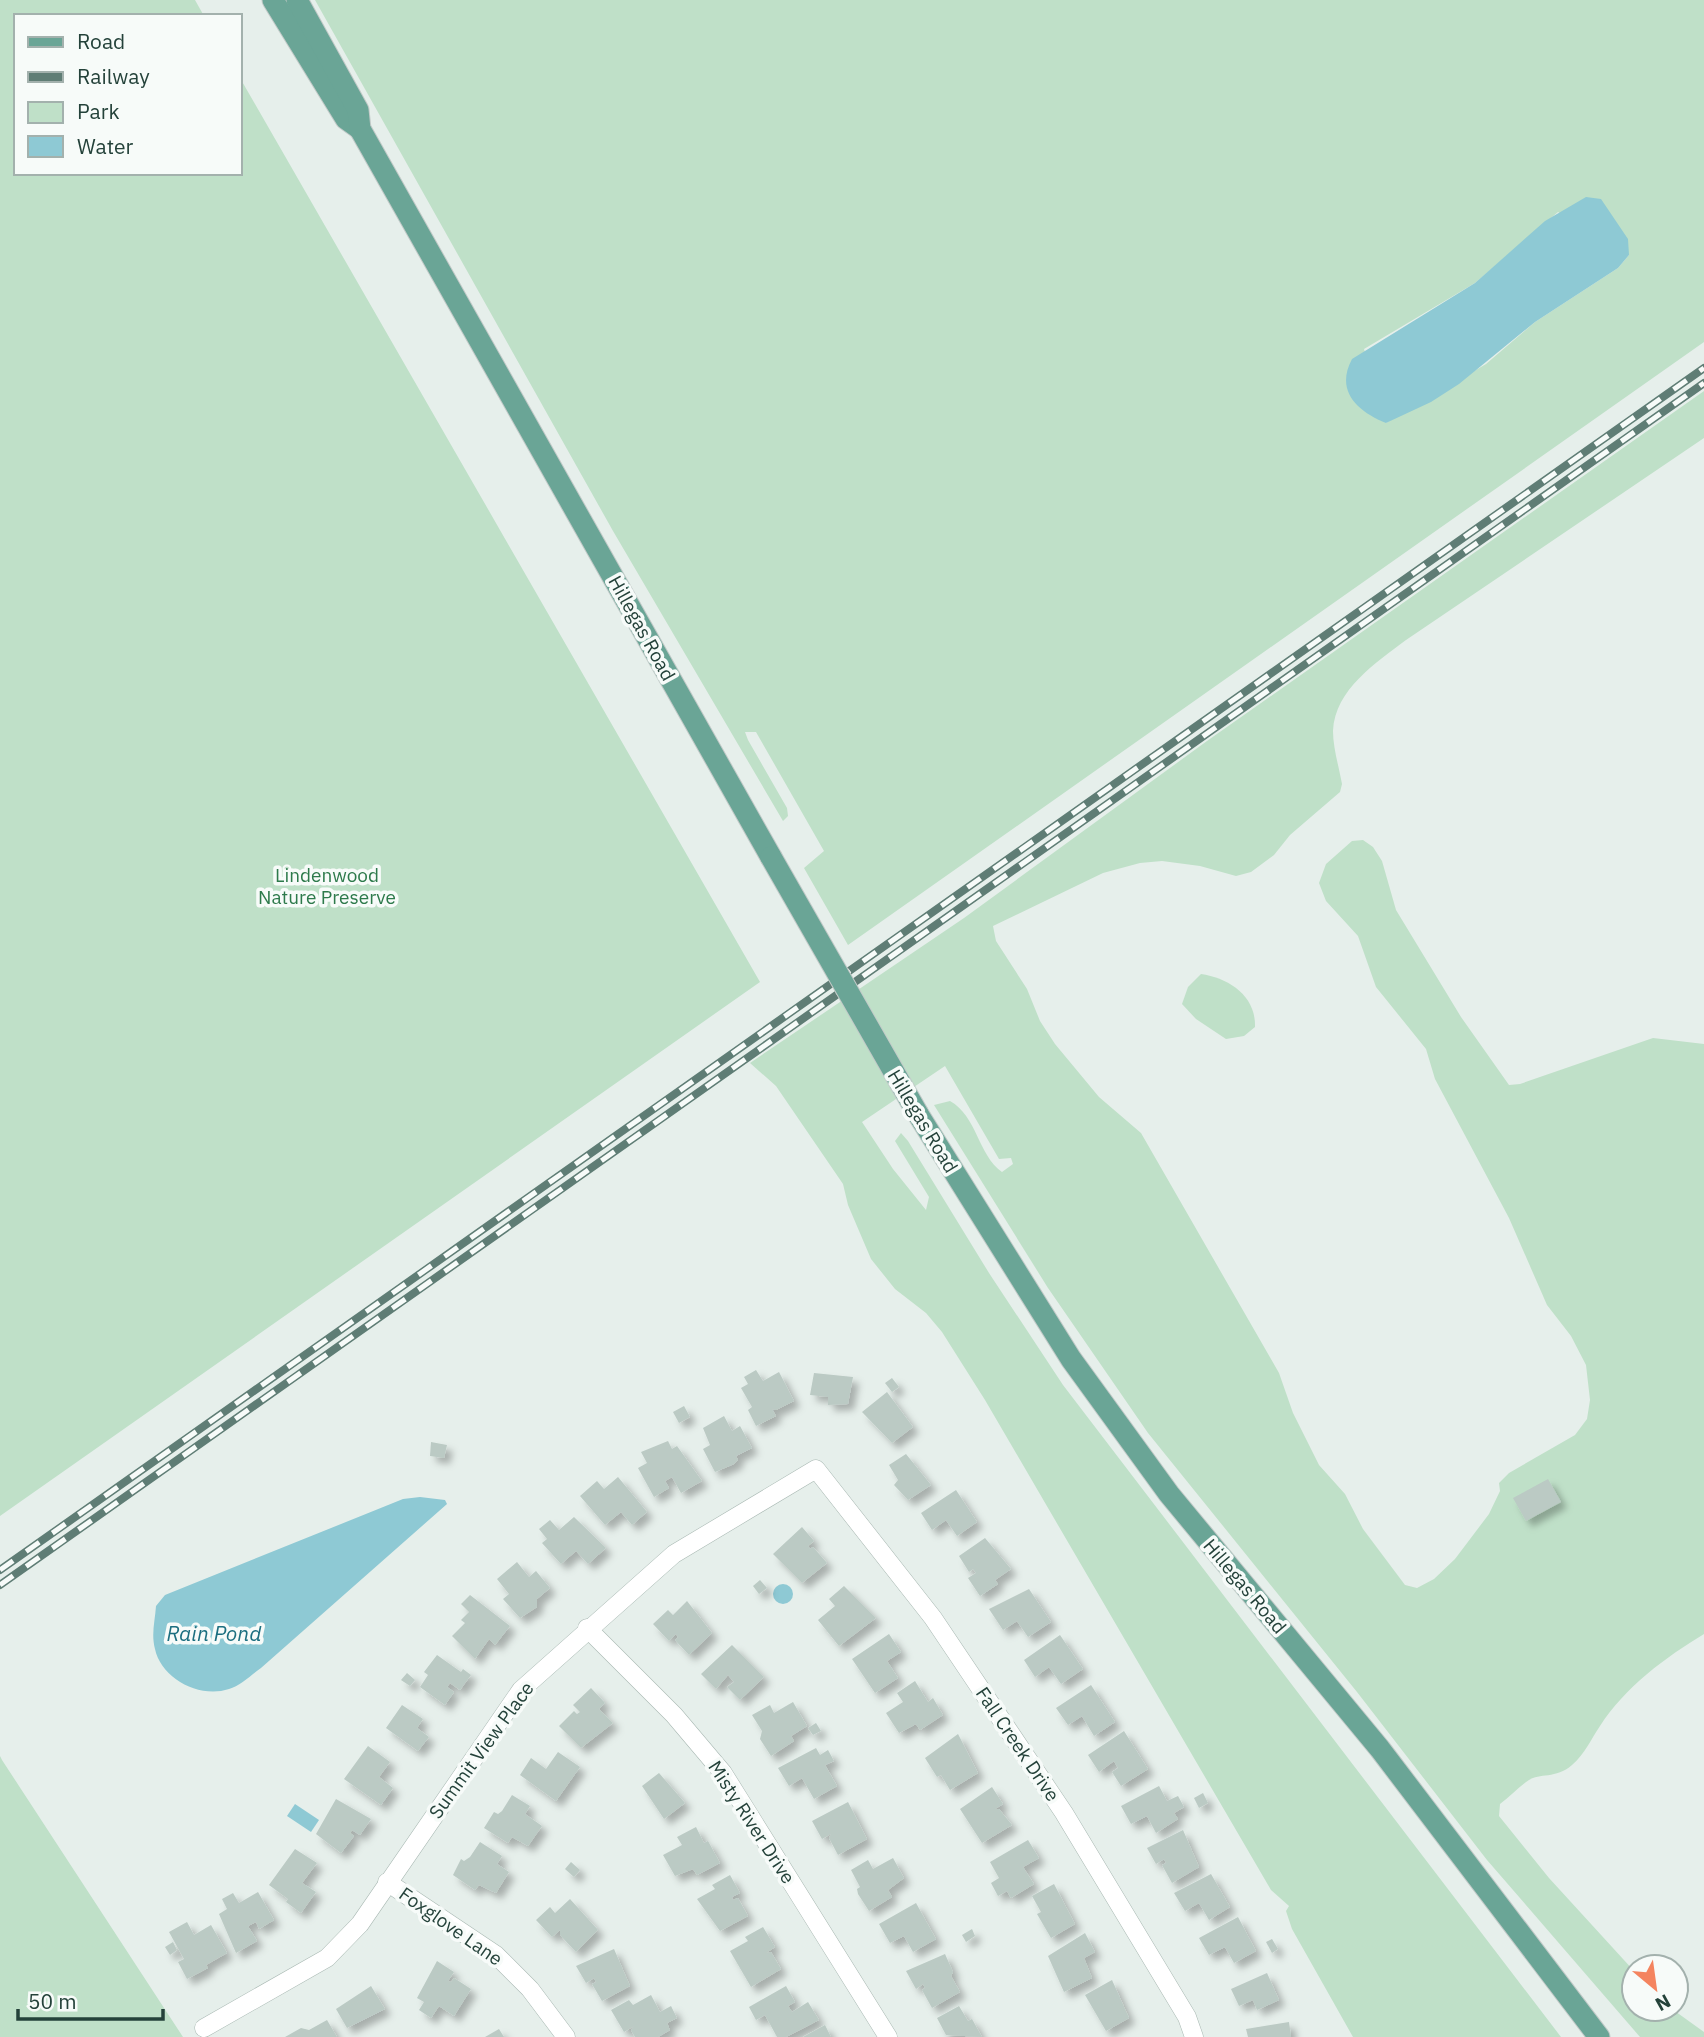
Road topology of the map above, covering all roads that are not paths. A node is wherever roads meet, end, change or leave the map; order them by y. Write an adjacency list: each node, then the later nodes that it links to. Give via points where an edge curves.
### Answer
1 (273, 0): 3 (main road, Hillegas Road, via 346,119)
2 (296, 0): 3 (main road, Hillegas Road, via 358,110)
3 (360, 129): 11 (main road, Hillegas Road, bridge, via 918,1114 1071,1359 1169,1494 1380,1749)
4 (816, 1469): 5 (street, Summit View Place, via 674,1554); 10 (street, Fall Creek Drive, via 932,1616 1057,1802 1187,2017)
5 (587, 1628): 6 (street, Summit View Place, via 521,1690); 9 (street, Misty River Drive, via 723,1773)
6 (387, 1882): 7 (street, Summit View Place, via 360,1924 327,1958); 8 (street, Foxglove Lane, via 496,1955 530,1989)
7 (204, 2028)
8 (566, 2037)
9 (888, 2037)
10 (1194, 2037)
11 (1600, 2037)

